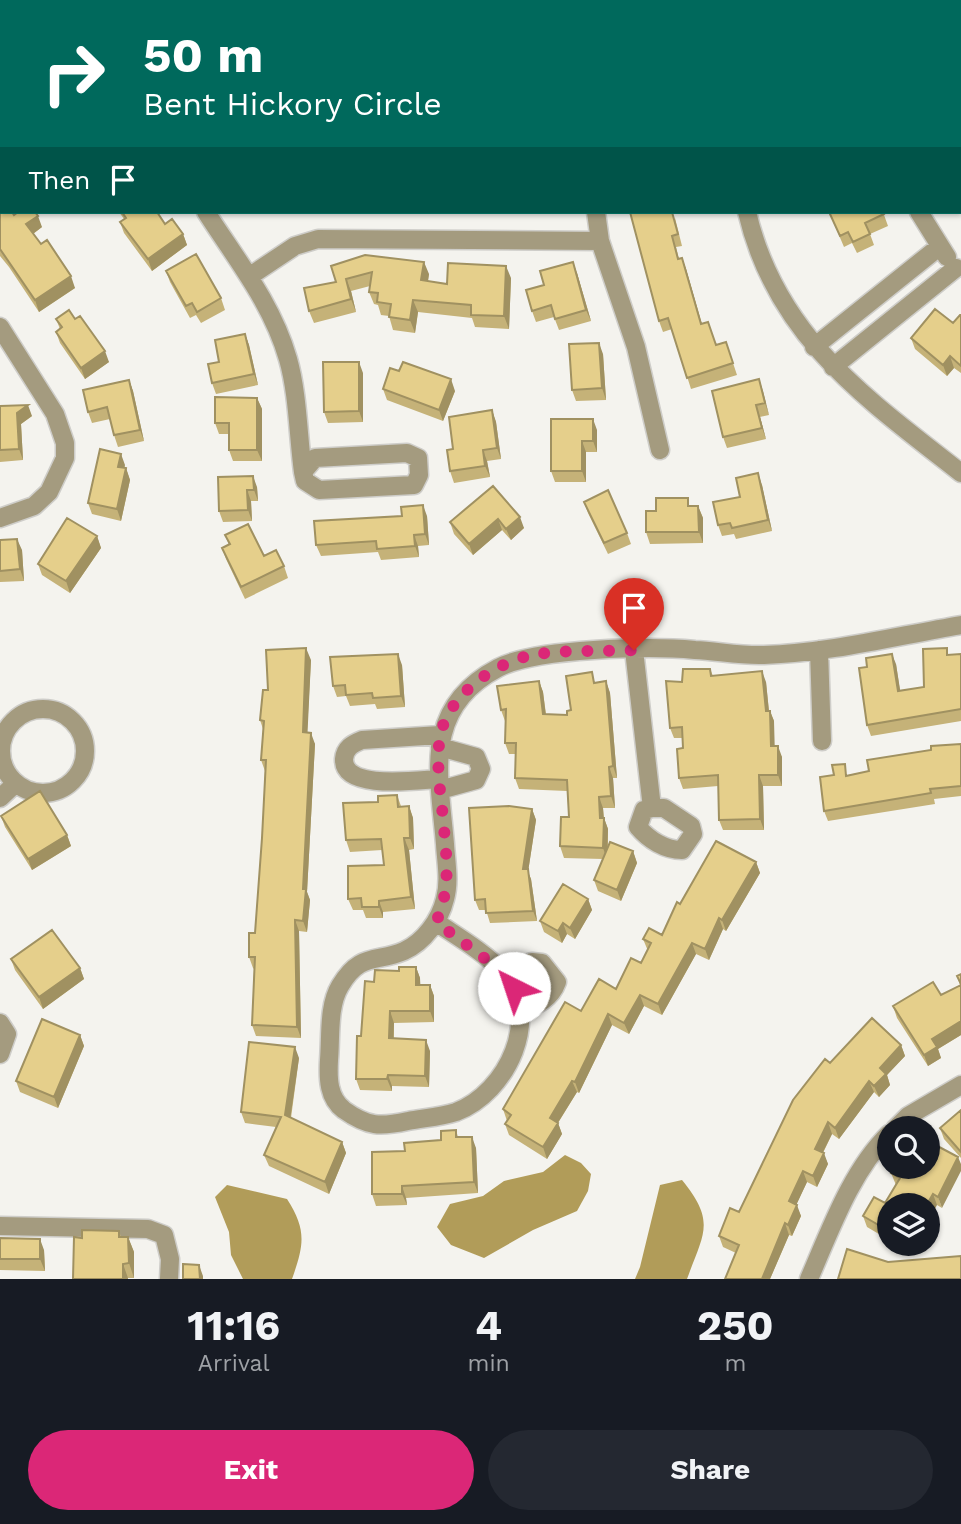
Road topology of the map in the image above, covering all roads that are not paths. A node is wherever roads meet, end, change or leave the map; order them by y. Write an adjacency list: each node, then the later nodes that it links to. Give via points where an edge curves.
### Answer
1 (207, 214): 8 (street)
2 (596, 214): 5 (street)
3 (747, 214): 10 (street, via 768,271)
4 (920, 214): 6 (street)
5 (600, 241): 8 (street, via 318,239 295,246); 12 (street, via 636,347)
6 (939, 247): 7 (street); 10 (street)
7 (959, 271): 11 (street)
8 (250, 276): 13 (street, via 288,361)
9 (0, 327): 15 (street, via 55,414 65,443 65,458 49,492 34,506)
10 (814, 348): 11 (street)
11 (833, 367): 14 (street)
12 (660, 450)
13 (303, 472): 13 (street, via 315,458 407,453 418,458 420,468 414,485 362,489 319,490 305,481)
14 (961, 473)
15 (0, 518)
16 (961, 625): 18 (street)
17 (634, 650): 18 (street, via 691,649 761,656); 19 (street, via 532,655 497,668 451,709); 25 (street)
18 (819, 650): 20 (street)
19 (440, 741): 23 (street); 23 (street, via 476,757 481,769 476,780); 23 (street, via 362,740 344,755 344,766 351,775 365,781)
20 (822, 741)
21 (1, 761): 22 (street); 22 (street, via 5,732 26,712 55,710 78,727 86,752 83,765 66,786 41,793)
22 (16, 783): 24 (street)
23 (440, 785): 26 (street, via 448,882)
24 (0, 798)
25 (652, 808)
26 (436, 922): 27 (street); 28 (street, via 403,952 373,957 354,968 340,986 334,1002 328,1081 337,1105 374,1126 455,1112 478,1100 497,1079 514,1052)
27 (503, 972): 28 (street); 28 (street, via 542,963 557,982 539,1004)
28 (521, 1011)
29 (0, 1023): 30 (street, via 7,1034)
30 (0, 1054)
31 (961, 1085): 32 (street)
32 (908, 1116)
33 (877, 1146): 36 (street)
34 (0, 1226): 35 (street, via 148,1228 163,1235 170,1259)
35 (169, 1279)
36 (809, 1279)

